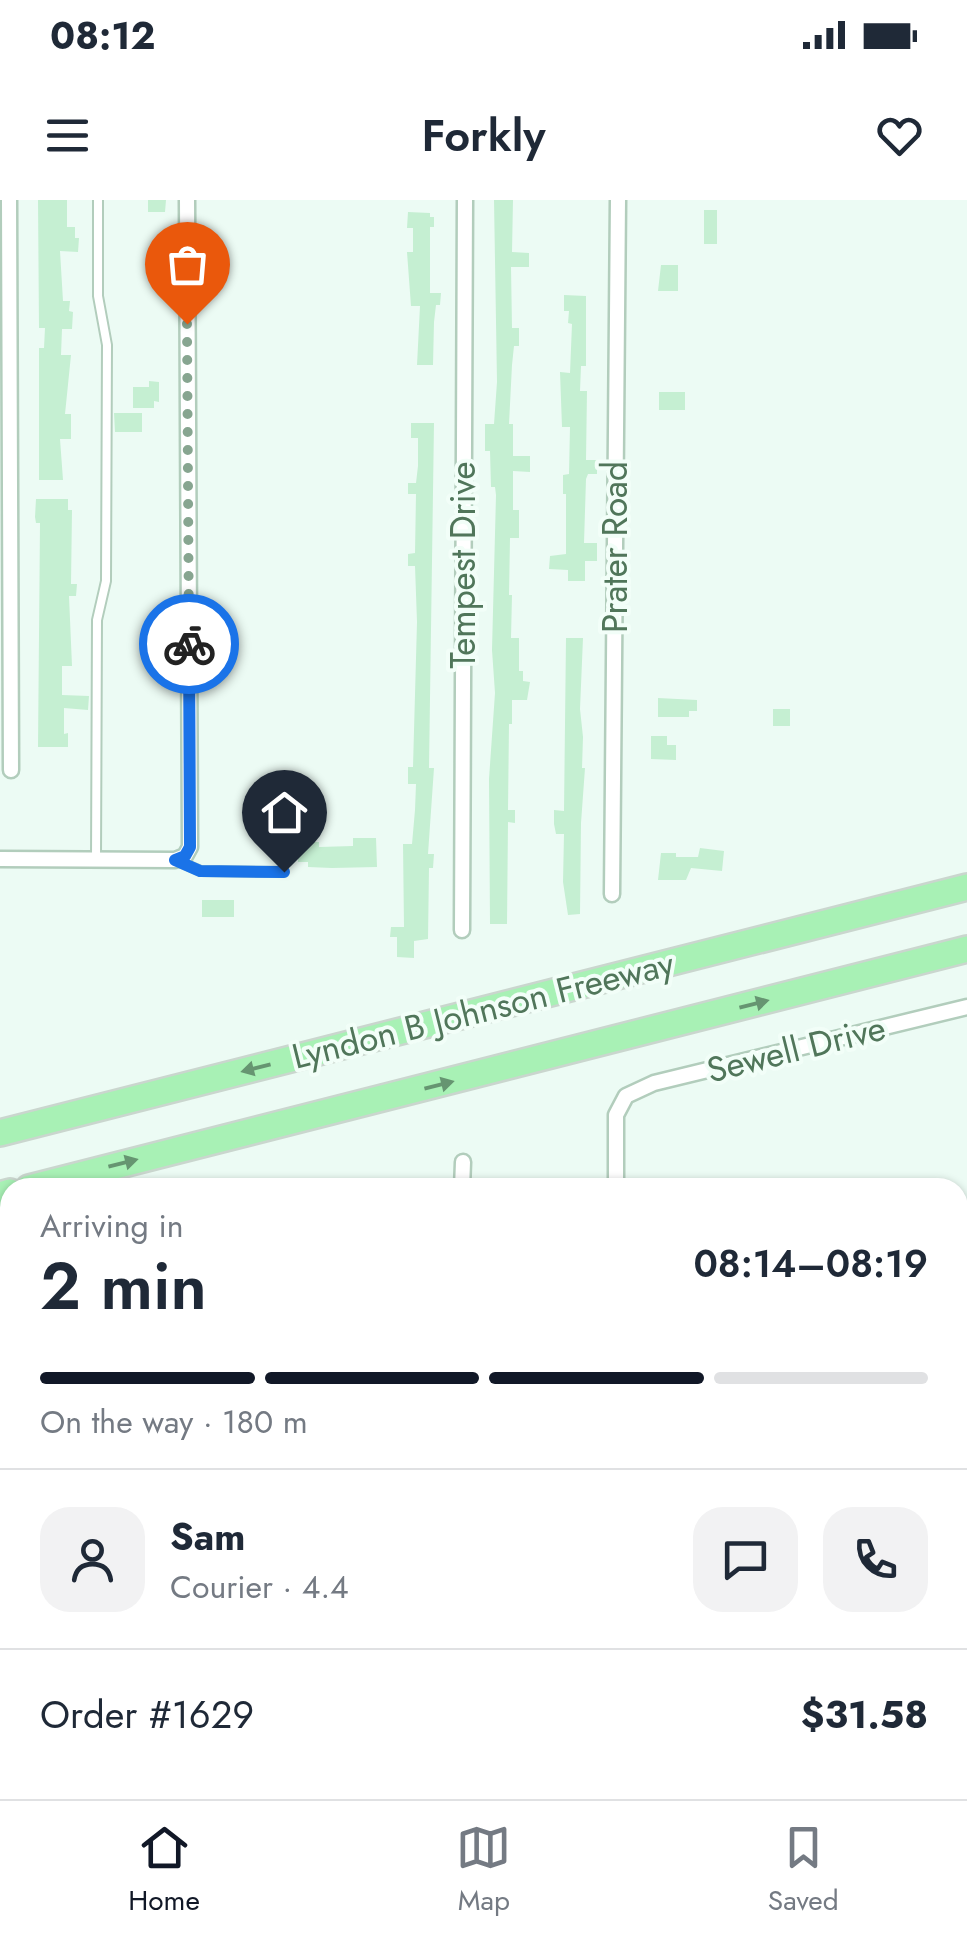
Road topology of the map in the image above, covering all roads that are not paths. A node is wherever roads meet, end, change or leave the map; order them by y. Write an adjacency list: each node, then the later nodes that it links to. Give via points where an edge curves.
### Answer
1 (10, 200): 6 (street)
2 (98, 200): 14 (lane, via 107,384)
3 (187, 200): 15 (street, via 190,847)
4 (465, 200): 20 (street, Tempest Drive)
5 (618, 200): 19 (street, Prater Road)
6 (5, 253): 7 (street)
7 (5, 338): 8 (street)
8 (5, 425): 9 (street)
9 (5, 512): 10 (street)
10 (5, 598): 11 (street)
11 (6, 684): 12 (street)
12 (6, 770)
13 (0, 858): 14 (street)
14 (96, 860): 15 (street)
15 (175, 860): 17 (lane, via 200,871)
16 (967, 870): 22 (highway)
17 (284, 872)
18 (967, 887): 22 (highway, Lyndon B Johnson Freeway)
19 (612, 894)
20 (462, 930)
21 (965, 950): 26 (highway, Lyndon B Johnson Freeway, one-way to 21)
22 (690, 958): 24 (highway, Lyndon B Johnson Freeway, one-way to 24)
23 (967, 1007): 28 (street, Sewell Drive, via 626,1096 616,1115)
24 (0, 1134)
25 (462, 1162): 27 (street)
26 (68, 1178)
27 (462, 1178)
28 (616, 1178)

